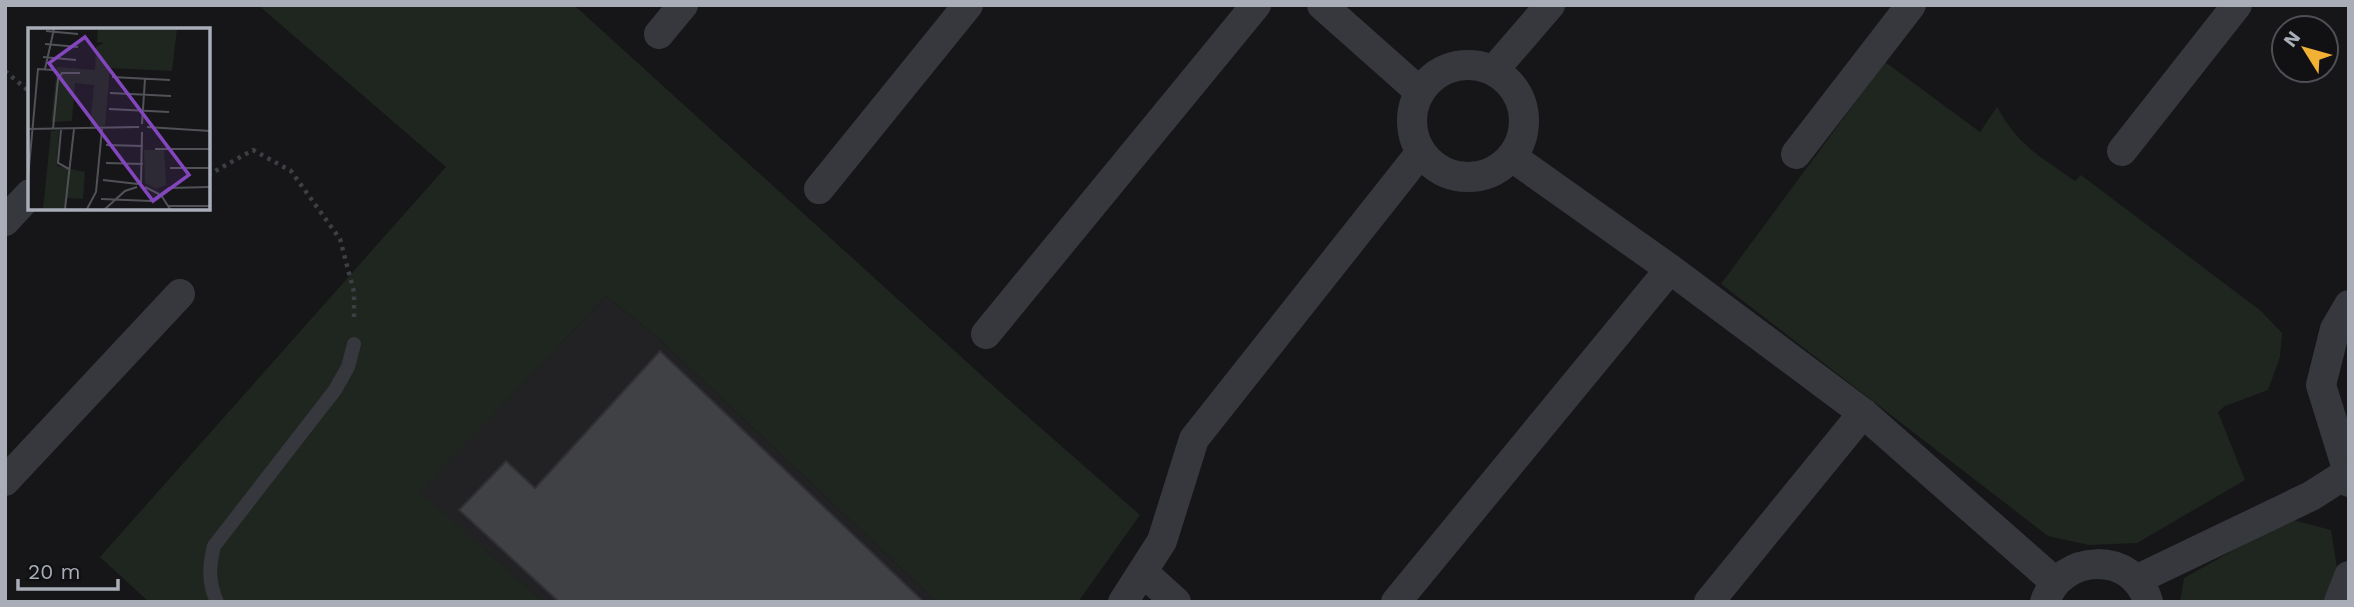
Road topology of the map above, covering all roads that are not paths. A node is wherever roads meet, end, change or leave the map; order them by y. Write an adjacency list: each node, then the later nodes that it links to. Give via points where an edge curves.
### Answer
1 (683, 5): 8 (street)
2 (968, 5): 15 (street)
3 (1256, 5): 21 (street)
4 (1322, 5): 10 (street)
5 (1549, 5): 9 (street)
6 (1911, 5): 13 (street)
7 (2237, 5): 12 (street)
8 (659, 34)
9 (1494, 70): 10 (street, via 1478,65 1453,67 1430,79); 14 (street, via 1518,93 1524,110 1525,127)
10 (1420, 92): 11 (street, via 1412,122)
11 (1421, 152): 14 (street, via 1448,174 1465,177 1482,176); 27 (street, via 1194,439 1162,541)
12 (2122, 152)
13 (1796, 154)
14 (1512, 157): 18 (street)
15 (819, 189)
16 (28, 196): 17 (street)
17 (5, 221)
18 (1670, 269): 23 (street); 34 (street)
19 (180, 294): 25 (street)
20 (2349, 305): 24 (street, via 2336,329 2322,385)
21 (986, 334)
22 (354, 344): 31 (lane, via 335,390 214,546 209,567)
23 (1863, 413): 30 (street); 35 (street)
24 (2348, 472): 26 (street); 29 (street)
25 (5, 481)
26 (2349, 482)
27 (1143, 572): 32 (street); 33 (street)
28 (2349, 576): 36 (street)
29 (2142, 591): 30 (street, via 2121,569 2104,563 2069,570)
30 (2050, 592)
31 (216, 602)
32 (1123, 602)
33 (1176, 602)
34 (1396, 602)
35 (1709, 602)
36 (2339, 602)

